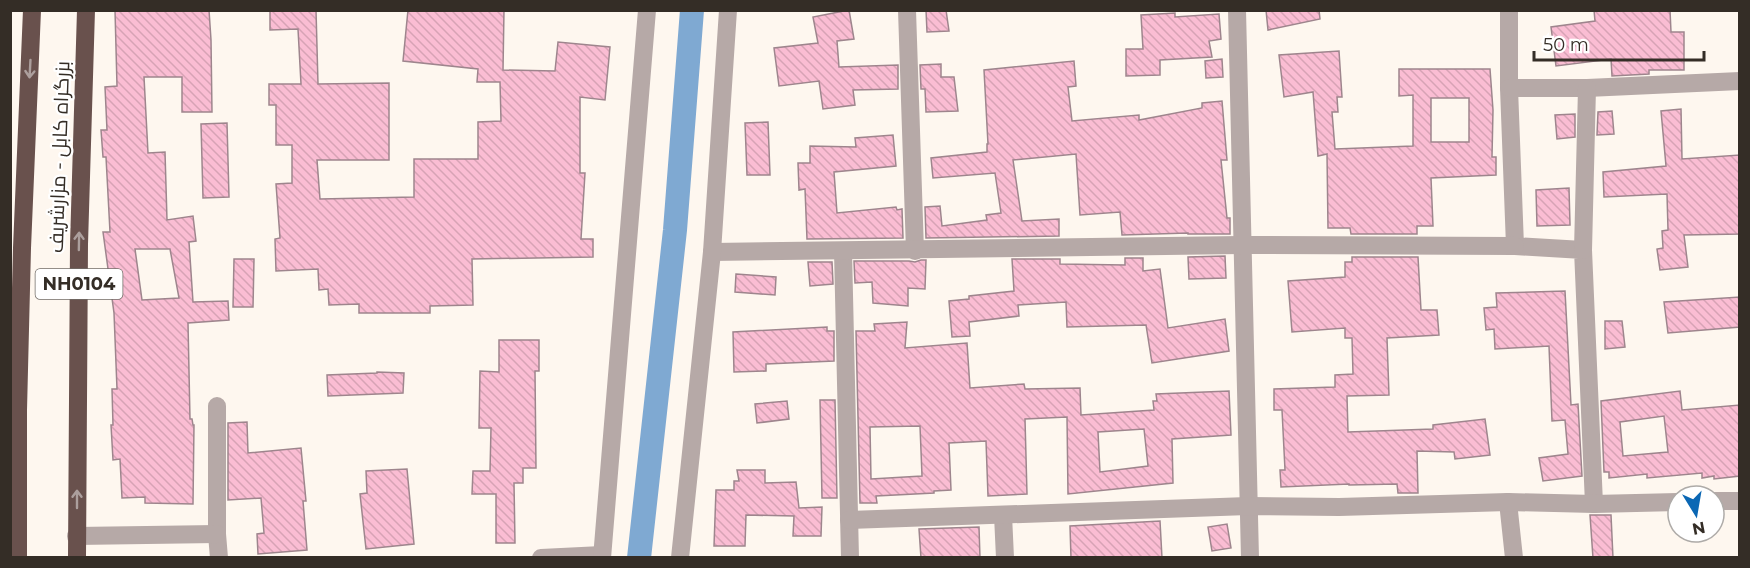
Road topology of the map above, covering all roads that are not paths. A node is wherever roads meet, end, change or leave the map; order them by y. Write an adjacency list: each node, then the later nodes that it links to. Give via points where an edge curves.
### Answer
1 (32, 10): 13 (highway, بزرگراه کابل - مزارشریف / NH0104, one-way to 13)
2 (86, 10): 27 (highway, بزرگراه کابل - مزارشریف / NH0104, one-way to 2)
3 (647, 10): 28 (street)
4 (728, 10): 17 (street)
5 (907, 10): 16 (street)
6 (1237, 10): 11 (street)
7 (1509, 10): 9 (street)
8 (1740, 81): 10 (street)
9 (1509, 88): 10 (street); 12 (street)
10 (1587, 88): 14 (street)
11 (1241, 245): 12 (street); 16 (street); 23 (street)
12 (1515, 246): 14 (street)
13 (16, 248): 19 (highway, بزرگراه کابل - مزارشریف / NH0104)
14 (1583, 250): 22 (street)
15 (843, 251): 16 (street); 17 (street); 25 (street)
16 (915, 251)
17 (712, 252): 33 (street)
18 (217, 406): 26 (street)
19 (14, 411): 29 (highway, بزرگراه کابل - مزارشریف / NH0104)
20 (1508, 502): 22 (street); 23 (street); 37 (street)
21 (1666, 502): 22 (street)
22 (1594, 504)
23 (1248, 506): 24 (street); 36 (street)
24 (1003, 515): 25 (street); 35 (street)
25 (849, 520): 34 (street)
26 (217, 534): 27 (street); 31 (street)
27 (76, 536): 30 (highway, بزرگراه کابل - مزارشریف / NH0104)
28 (602, 556): 32 (street)
29 (18, 558)
30 (77, 558)
31 (219, 558)
32 (541, 558)
33 (680, 558)
34 (850, 558)
35 (1005, 558)
36 (1250, 558)
37 (1514, 558)

